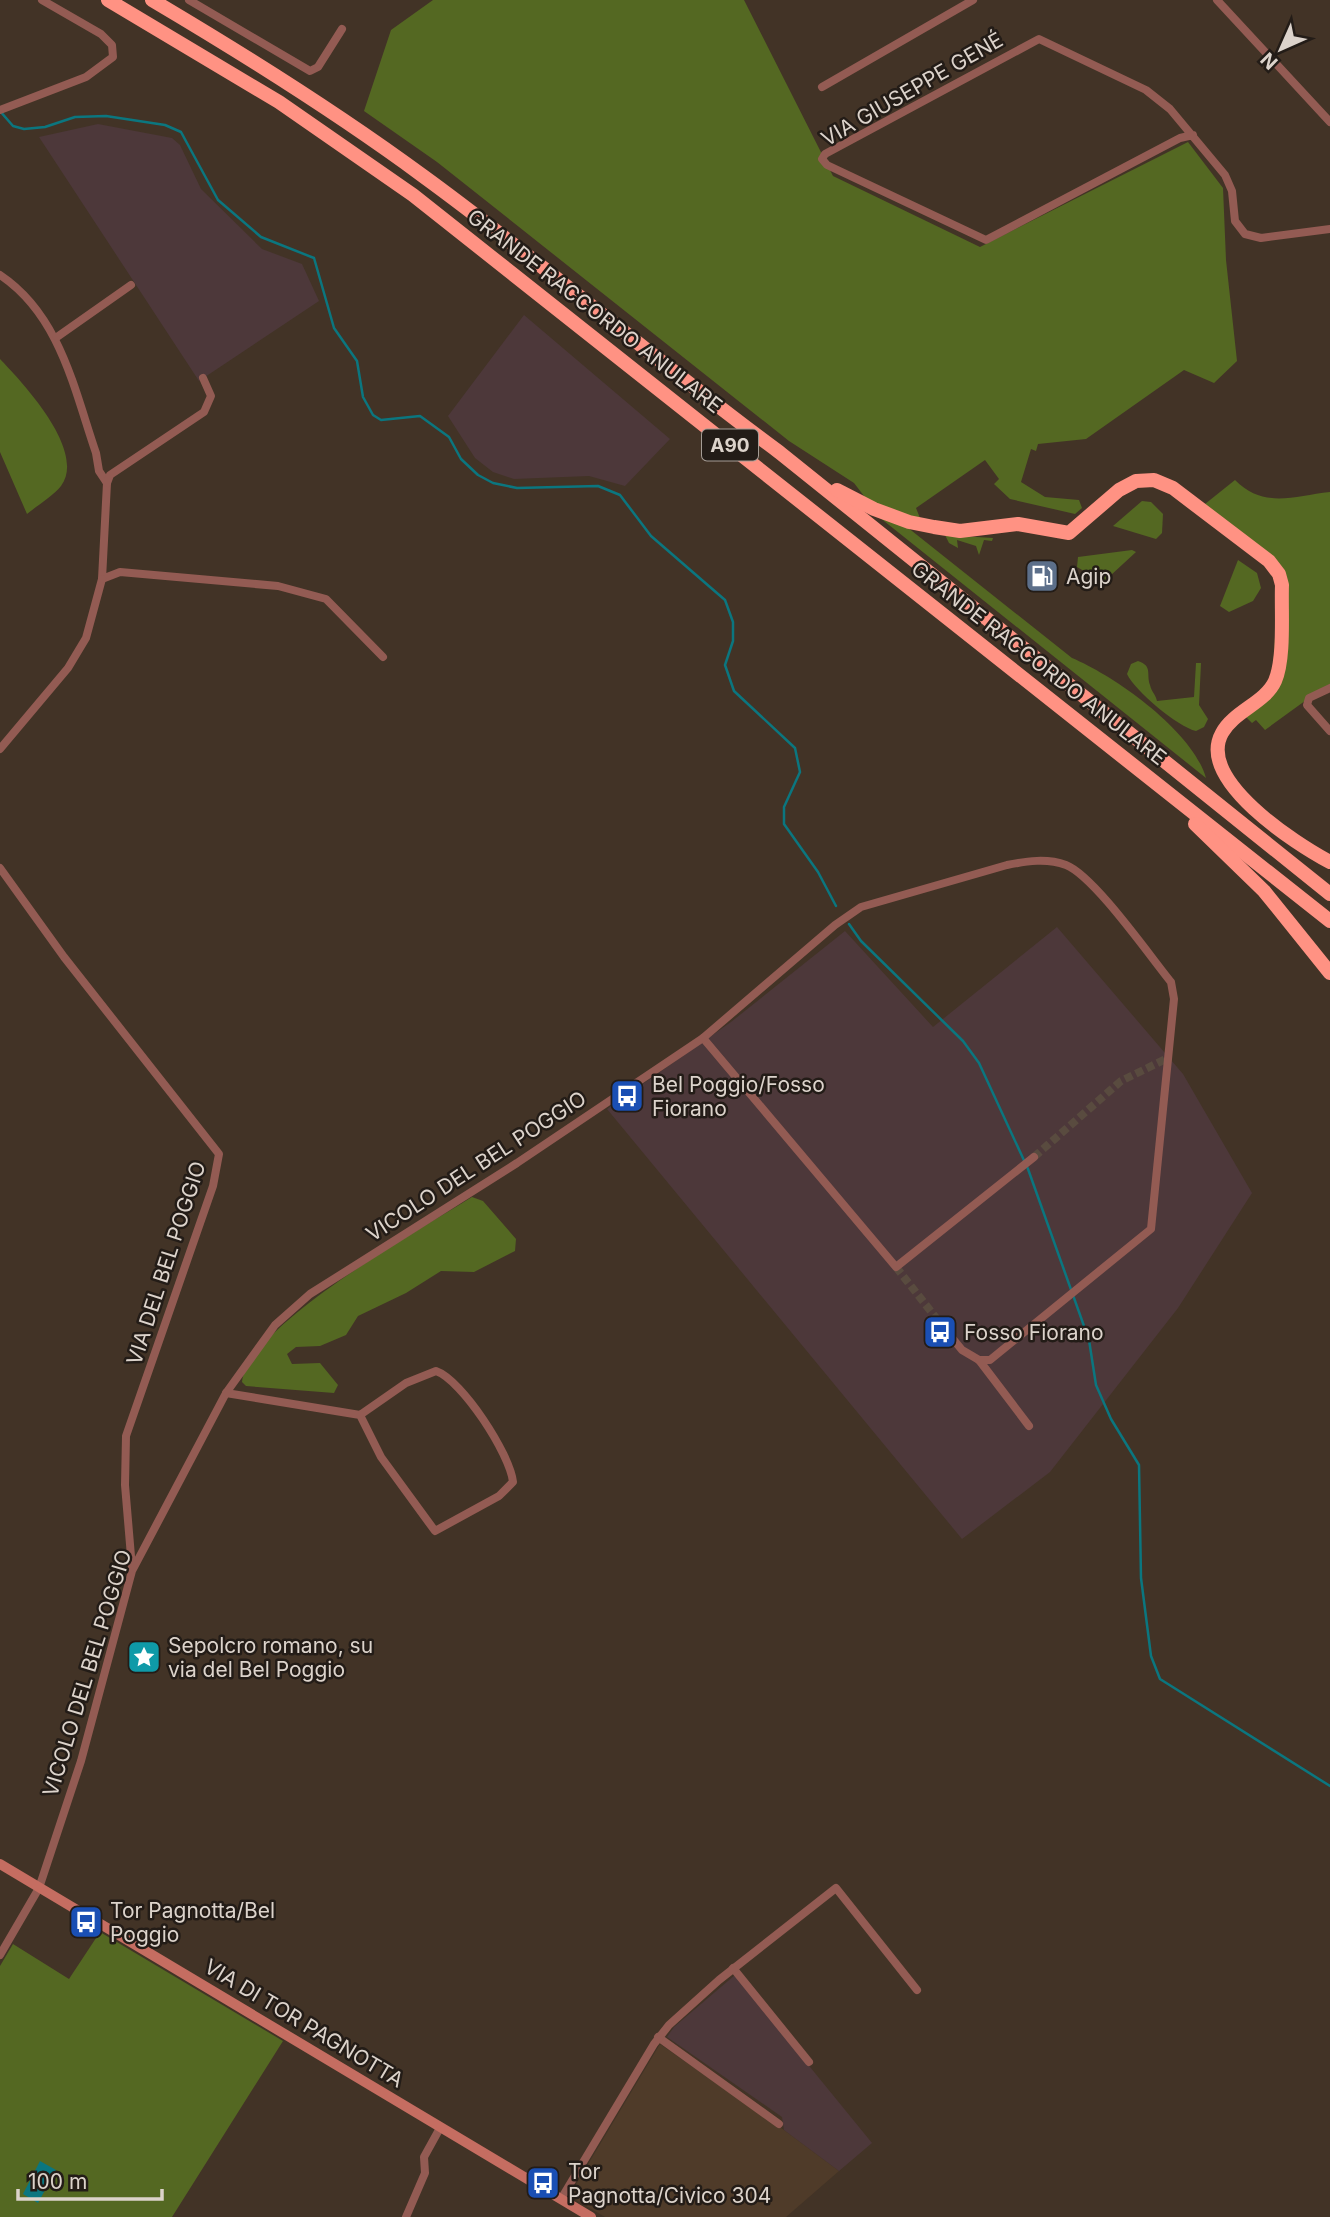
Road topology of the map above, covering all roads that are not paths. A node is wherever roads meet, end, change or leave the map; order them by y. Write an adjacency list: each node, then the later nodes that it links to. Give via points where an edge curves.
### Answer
1 (42, 0): 9 (street, via 101,34 113,45 114,54 108,64 86,77)
2 (108, 0): 24 (highway, GRANDE RACCORDO ANULARE / A90, via 279,102 413,195)
3 (152, 0): 17 (highway, GRANDE RACCORDO ANULARE / A90, via 286,82 415,170)
4 (189, 0): 7 (street, via 310,71 318,67)
5 (973, 0): 8 (street)
6 (1217, 0): 10 (street)
7 (342, 29)
8 (822, 87)
9 (0, 110)
10 (1330, 122)
11 (1193, 135): 11 (street, VIA GIUSEPPE GENÉ, via 1146,90 1039,40 880,123 822,159 986,240); 12 (street, VIA GIUSEPPE GENÉ, via 1228,181 1235,221 1245,234 1261,238)
12 (1330, 229)
13 (0, 275): 15 (street, via 32,304)
14 (131, 285): 15 (street)
15 (57, 337): 18 (street, via 99,471)
16 (203, 378): 18 (street, via 211,396 204,412 110,475)
17 (779, 452): 25 (highway, via 874,509 909,522 960,531 1018,524 1069,533 1119,490 1142,480 1161,482 1182,494 1265,557 1276,568 1282,585 1275,680 1223,732 1218,749 1222,770 1247,801); 27 (highway, GRANDE RACCORDO ANULARE / A90)
18 (107, 483): 19 (street)
19 (102, 579): 20 (street, via 120,572 278,586 326,600); 23 (street, via 86,638 68,668)
20 (383, 657)
21 (1330, 688): 22 (street, via 1309,698 1307,705)
22 (1330, 731)
23 (0, 749)
24 (1142, 771): 28 (highway, GRANDE RACCORDO ANULARE / A90); 29 (highway, via 1264,891)
25 (1330, 862)
26 (0, 868): 37 (street, VIA DEL BEL POGGIO, via 219,1154 213,1186 127,1436 125,1485)
27 (1330, 894)
28 (1330, 920)
29 (1330, 973)
30 (703, 1038): 31 (street, via 896,1267); 33 (street, VICOLO DEL BEL POGGIO, via 861,906 1032,860 1066,865 1082,873 1171,982 1174,999 1150,1229 990,1360); 34 (street, VICOLO DEL BEL POGGIO, via 299,1301 254,1351)
31 (1034, 1157)
32 (944, 1328): 33 (street, via 962,1350)
33 (979, 1360): 36 (street)
34 (226, 1393): 35 (street); 37 (street, VICOLO DEL BEL POGGIO)
35 (360, 1415): 35 (street, via 430,1371 442,1373 458,1387 506,1457 513,1482 499,1496 435,1531 381,1457)
36 (1029, 1426)
37 (132, 1572): 39 (street, VICOLO DEL BEL POGGIO, via 81,1761)
38 (0, 1864): 39 (street, VIA DI TOR PAGNOTTA)
39 (39, 1888): 40 (street); 46 (street, VIA DI TOR PAGNOTTA)
40 (0, 1955)
41 (733, 1968): 42 (street, via 836,1888); 43 (street); 44 (street)
42 (917, 1990)
43 (658, 2037): 45 (street); 47 (street)
44 (809, 2062)
45 (779, 2124)
46 (440, 2127): 47 (street, VIA DI TOR PAGNOTTA); 48 (street)
47 (561, 2199): 49 (street, VIA DI TOR PAGNOTTA)
48 (406, 2217)
49 (591, 2217)

